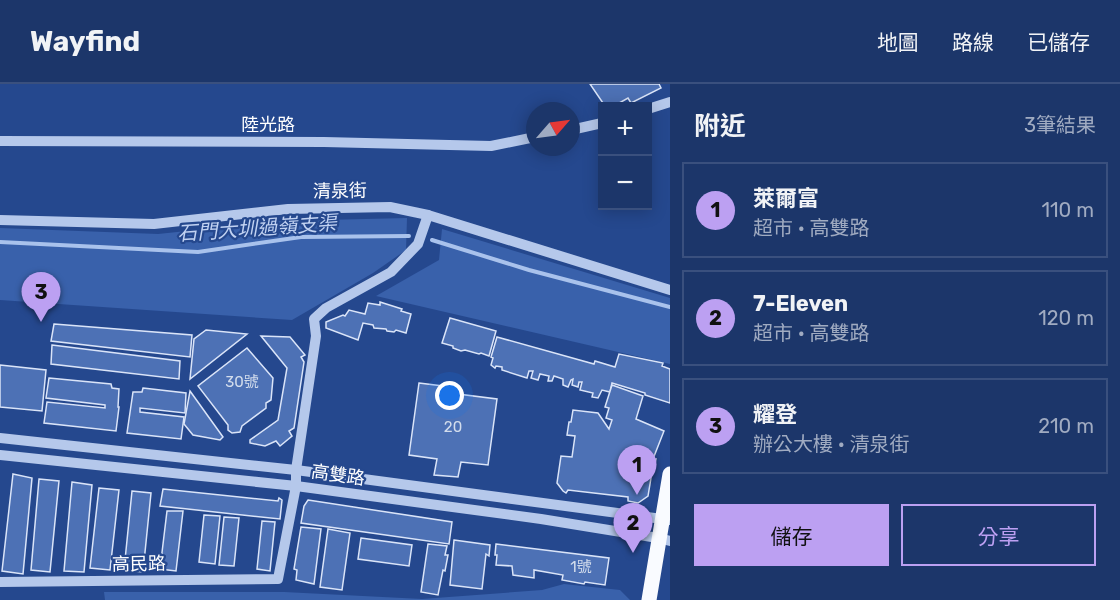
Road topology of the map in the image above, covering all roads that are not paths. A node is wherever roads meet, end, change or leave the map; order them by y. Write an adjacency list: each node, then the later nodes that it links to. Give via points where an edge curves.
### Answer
1 (670, 102): 2 (street)
2 (652, 108)
3 (598, 124): 4 (street)
4 (580, 128)
5 (526, 139): 6 (street, 陸光路, via 491,146)
6 (0, 141)
7 (428, 215): 8 (street, 清泉街, via 390,207 288,209 154,224); 9 (street, 清泉街); 12 (street, via 418,244 391,272 326,308 314,319 316,336)
8 (0, 220)
9 (670, 290)
10 (0, 438): 12 (street, 高雙路)
11 (0, 455): 14 (street, 高雙路)
12 (296, 470): 14 (street); 15 (street, 高雙路)
13 (670, 474): 15 (main road)
14 (296, 486): 16 (street, 高雙路); 17 (street, 高民路, via 278,579)
15 (666, 520): 16 (main road)
16 (664, 540): 18 (main road)
17 (0, 582)
18 (648, 600)

